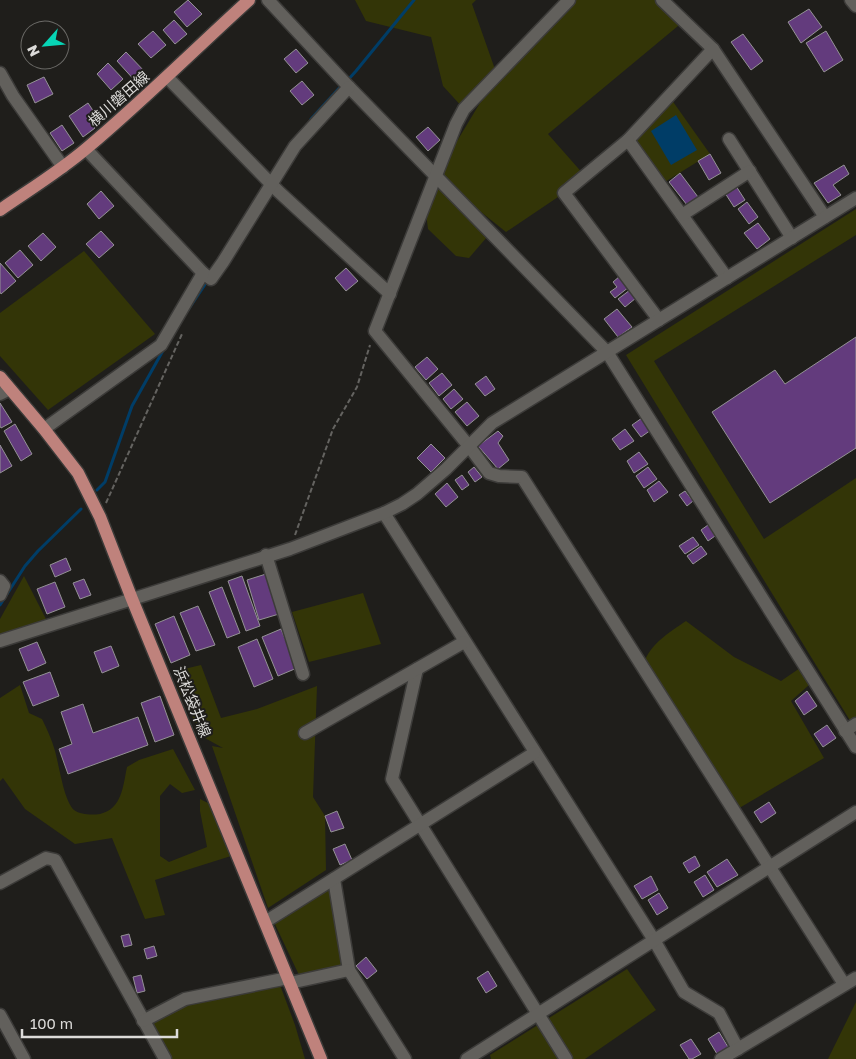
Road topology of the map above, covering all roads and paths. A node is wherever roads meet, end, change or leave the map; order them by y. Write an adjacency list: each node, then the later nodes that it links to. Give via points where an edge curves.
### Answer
1 (249, 0): 9 (main road, 横川磐田線)
2 (268, 0): 10 (street)
3 (569, 0): 16 (street, via 464,109)
4 (662, 0): 7 (street)
5 (851, 0): 6 (street)
6 (856, 6)
7 (713, 49): 12 (street); 21 (street)
8 (0, 73): 14 (street)
9 (167, 77): 13 (main road, 横川磐田線); 17 (street)
10 (349, 87): 16 (street); 17 (street)
11 (729, 139): 15 (street)
12 (628, 140): 20 (street); 26 (street, via 564,193)
13 (86, 149): 14 (main road, 横川磐田線); 23 (street)
14 (63, 167): 19 (main road, 横川磐田線)
15 (750, 171): 20 (street); 22 (street)
16 (436, 176): 25 (street); 29 (street)
17 (268, 181): 23 (street, via 223,262); 25 (street)
18 (856, 198): 21 (street)
19 (0, 210)
20 (682, 215): 24 (street)
21 (826, 217): 22 (street)
22 (792, 238): 24 (street)
23 (206, 275): 32 (street, via 161,345)
24 (727, 278): 26 (street)
25 (390, 294): 28 (street)
26 (660, 320): 29 (street)
27 (185, 327): 35 (path)
28 (374, 331): 33 (street); 36 (path, via 357,388 333,429)
29 (607, 352): 33 (street, via 492,423); 45 (street)
30 (0, 377): 31 (main road, 浜松袋井線)
31 (5, 392): 32 (main road, 浜松袋井線)
32 (44, 429): 35 (main road, 浜松袋井線, via 78,473)
33 (468, 445): 34 (street, via 417,494); 51 (street, via 489,473 522,477)
34 (384, 514): 36 (street); 42 (street)
35 (100, 517): 40 (main road, 浜松袋井線)
36 (290, 549): 37 (street)
37 (266, 556): 40 (street); 44 (street)
38 (0, 581): 39 (street, via 4,586)
39 (0, 595)
40 (132, 599): 41 (street); 54 (main road, 浜松袋井線)
41 (0, 640)
42 (464, 642): 43 (street); 48 (street)
43 (417, 669): 46 (street); 50 (street, via 392,779)
44 (303, 674)
45 (851, 727): 47 (street)
46 (305, 733)
47 (856, 747)
48 (534, 753): 50 (street); 55 (street)
49 (856, 812): 51 (street)
50 (420, 824): 52 (street); 60 (street)
51 (769, 867): 55 (street); 59 (street)
52 (334, 879): 54 (street); 56 (street)
53 (0, 883): 62 (street, via 46,858 55,860)
54 (265, 922): 58 (main road, 浜松袋井線)
55 (654, 940): 60 (street); 63 (street, via 684,992 719,1013)
56 (349, 970): 58 (street); 67 (street)
57 (856, 978): 59 (street)
58 (289, 981): 62 (street, via 185,999); 66 (main road, 浜松袋井線)
59 (844, 984): 63 (street)
60 (537, 1014): 68 (street); 69 (street)
61 (0, 1015): 64 (street)
62 (143, 1020): 65 (street)
63 (738, 1048): 70 (street)
64 (24, 1059)
65 (164, 1059)
66 (321, 1059)
67 (405, 1059)
68 (467, 1059)
69 (566, 1059)
70 (721, 1059)

